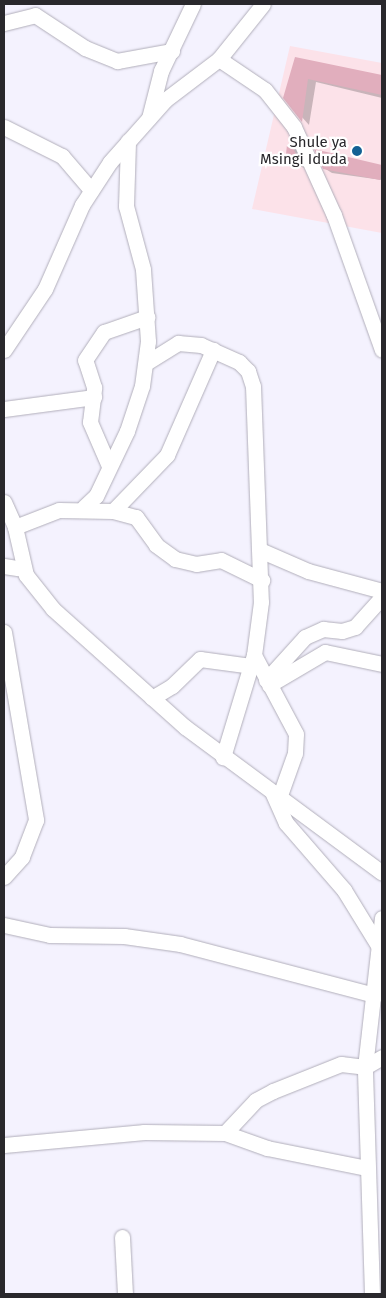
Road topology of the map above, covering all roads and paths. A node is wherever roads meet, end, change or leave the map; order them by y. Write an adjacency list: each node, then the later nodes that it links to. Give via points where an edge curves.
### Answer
1 (193, 4): 4 (street)
2 (263, 4): 5 (street)
3 (4, 23): 4 (street, via 35,15 85,48 117,62)
4 (172, 51): 6 (street, via 156,84)
5 (219, 59): 6 (street, via 187,79); 13 (street, via 265,90 294,127 334,215)
6 (149, 120): 8 (street)
7 (4, 127): 9 (street, via 62,156)
8 (128, 141): 9 (street); 10 (street, via 126,206 140,254)
9 (91, 190): 11 (street, via 45,289)
10 (147, 317): 14 (street); 15 (street, via 104,332 88,353 86,369)
11 (4, 350)
12 (213, 350): 14 (street, via 178,343); 20 (street, via 167,456); 22 (street, via 248,371 253,386)
13 (382, 350)
14 (146, 363): 17 (street, via 135,411)
15 (94, 397): 16 (street); 17 (street, via 90,422)
16 (4, 409)
17 (109, 466): 19 (street, via 96,496)
18 (4, 502): 21 (street)
19 (84, 507): 20 (street); 21 (street, via 47,513)
20 (113, 510): 25 (street, via 136,518 156,545 174,559 196,564 221,560)
21 (15, 526): 24 (street)
22 (262, 551): 25 (street); 26 (street, via 308,571)
23 (4, 566): 24 (street)
24 (24, 569): 32 (street, via 41,597)
25 (262, 580): 29 (street)
26 (382, 591)
27 (382, 597): 31 (street, via 355,627 323,629 305,637)
28 (4, 632): 36 (street, via 36,820 22,857)
29 (252, 661): 31 (street); 32 (street, via 200,658 172,686); 33 (street)
30 (382, 664): 31 (street, via 325,652)
31 (268, 682): 34 (street, via 296,734 295,753)
32 (152, 698): 33 (street)
33 (222, 757): 34 (street)
34 (276, 796): 35 (street); 39 (street, via 286,824 344,890)
35 (382, 873)
36 (4, 878)
37 (382, 918): 39 (street)
38 (4, 925): 40 (street, via 50,935 124,936 180,944)
39 (379, 947): 40 (street)
40 (374, 995): 42 (street)
41 (382, 1057): 42 (street)
42 (365, 1067): 43 (street, via 341,1064 273,1091 256,1100); 45 (street)
43 (226, 1134): 44 (street, via 144,1132); 45 (street, via 267,1148)
44 (4, 1145)
45 (366, 1168): 48 (street)
46 (122, 1237): 47 (street)
47 (125, 1294)
48 (372, 1294)

